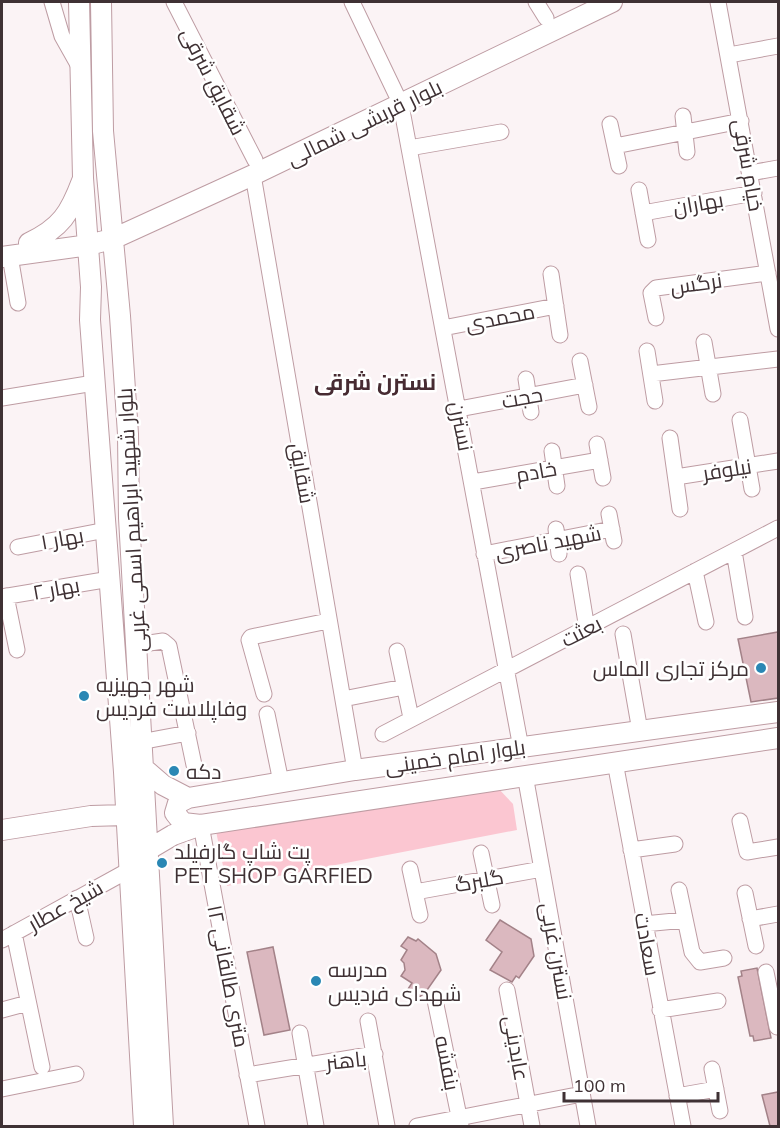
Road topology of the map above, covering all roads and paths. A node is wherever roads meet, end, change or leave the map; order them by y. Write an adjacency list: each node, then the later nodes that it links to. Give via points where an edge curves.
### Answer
1 (52, 2): 13 (street)
2 (79, 2): 13 (main road, بلوار شهید ابراهیم اسمی غربی)
3 (101, 2): 14 (main road, بلوار شهید ابراهیم اسمی غربی)
4 (174, 2): 25 (street, شقایق شرقی)
5 (352, 2): 15 (street)
6 (581, 2): 9 (main road, بلوار قریشی شمالی)
7 (612, 2): 12 (main road, بلوار قریشی شمالی)
8 (718, 2): 11 (street, خیام شرقی)
9 (541, 10): 12 (main road, بلوار قریشی شمالی)
10 (778, 46): 11 (street)
11 (729, 55): 17 (street, خیام شرقی)
12 (459, 70): 15 (main road, بلوار قریشی شمالی)
13 (80, 77): 14 (main road, via 92,74); 28 (main road, بلوار شهید ابراهیم اسمی غربی)
14 (101, 80): 33 (main road, بلوار شهید ابراهیم اسمی غربی)
15 (398, 99): 22 (street, نسترن); 25 (main road, بلوار قریشی شمالی)
16 (683, 116): 20 (street)
17 (741, 121): 20 (street); 27 (street, خیام شرقی)
18 (610, 124): 21 (street)
19 (501, 132): 22 (street)
20 (685, 132): 21 (street); 23 (street)
21 (615, 146): 24 (street)
22 (409, 148): 45 (street, نسترن)
23 (687, 152)
24 (619, 166)
25 (254, 167): 32 (main road, بلوار قریشی شمالی); 33 (main road, بلوار قریشی شمالی); 92 (street, شقایق)
26 (778, 168): 27 (street)
27 (750, 173): 30 (street, خیام شرقی)
28 (83, 178): 34 (main road, بلوار شهید ابراهیم اسمی غربی); 36 (main road, via 61,224)
29 (639, 190): 31 (street)
30 (754, 193): 31 (street, بهاران); 38 (street, خیام شرقی)
31 (643, 213): 35 (street)
32 (136, 229): 33 (main road, بلوار قریشی شمالی); 43 (main road, via 129,244 126,300)
33 (114, 232): 34 (main road); 43 (main road, بلوار شهید ابراهیم اسمی غربی)
34 (89, 239): 36 (main road); 37 (main road); 56 (main road, بلوار شهید ابراهیم اسمی غربی)
35 (648, 240)
36 (28, 243): 37 (main road)
37 (4, 253): 41 (street)
38 (768, 273): 40 (street, خیام شرقی); 44 (street, نرگس, via 656,288 651,293)
39 (551, 274): 42 (street)
40 (776, 298): 46 (street, خیام شرقی)
41 (18, 303)
42 (556, 306): 45 (street, محمدی); 47 (street)
43 (120, 316): 61 (main road, بلوار شهید ابراهیم اسمی غربی)
44 (656, 318)
45 (443, 328): 63 (street, نسترن)
46 (778, 329)
47 (560, 335)
48 (704, 342): 52 (street)
49 (647, 351): 53 (street)
50 (778, 358): 52 (street)
51 (580, 361): 55 (street)
52 (708, 367): 53 (street); 57 (street)
53 (651, 374): 60 (street)
54 (525, 379): 58 (street)
55 (585, 385): 58 (street, حجت); 62 (street)
56 (95, 392): 59 (street); 61 (main road, via 102,416 111,420); 73 (main road, بلوار شهید ابراهیم اسمی غربی)
57 (713, 394)
58 (528, 396): 63 (street, حجت); 64 (street)
59 (2, 398)
60 (655, 401)
61 (126, 405): 72 (main road, بلوار شهید ابراهیم اسمی غربی)
62 (589, 407)
63 (459, 409): 77 (street, نسترن)
64 (531, 412)
65 (740, 420): 71 (street)
66 (670, 438): 75 (street)
67 (597, 444): 69 (street)
68 (552, 451): 74 (street)
69 (600, 460): 74 (street, خادم); 76 (street)
70 (778, 460): 71 (street, نیلوفر)
71 (748, 465): 75 (street, نیلوفر); 79 (street)
72 (128, 466): 73 (main road, via 122,450 108,446); 96 (main road, بلوار شهید ابراهیم اسمی غربی)
73 (100, 467): 83 (main road, بلوار شهید ابراهیم اسمی غربی)
74 (554, 468): 77 (street, خادم); 78 (street)
75 (676, 477): 80 (street)
76 (603, 478)
77 (473, 482): 86 (street, نسترن)
78 (557, 486)
79 (752, 489)
80 (680, 509)
81 (609, 514): 86 (street, شهید ناصری, via 613,535)
82 (778, 528): 85 (street, بعثت)
83 (106, 530): 84 (street, بهار ۱); 89 (main road, بلوار شهید ابراهیم اسمی غربی)
84 (18, 547)
85 (734, 551): 87 (street, بعثت); 91 (street)
86 (484, 554): 99 (street, نسترن)
87 (694, 572): 93 (street); 94 (street, بعثت)
88 (578, 574): 94 (street)
89 (110, 579): 90 (street, بهار ۲); 116 (main road, بلوار شهید ابراهیم اسمی غربی)
90 (4, 596): 97 (street)
91 (745, 617)
92 (328, 621): 101 (street, via 251,637); 102 (street, شقایق)
93 (706, 622)
94 (587, 629): 99 (street, بعثت)
95 (623, 634): 107 (street)
96 (136, 645): 108 (street, via 163,641 169,646); 111 (main road, بلوار شهید ابراهیم اسمی غربی)
97 (17, 650)
98 (397, 651): 100 (street)
99 (507, 668): 105 (street, بعثت); 112 (street, نسترن)
100 (404, 687): 102 (street); 105 (street)
101 (264, 694)
102 (343, 699): 117 (street, شقایق)
103 (778, 712): 106 (main road, بلوار امام خمینی)
104 (267, 714): 119 (street)
105 (411, 718): 109 (street, بعثت)
106 (667, 725): 107 (main road, بلوار امام خمینی); 113 (main road, via 656,740 661,748)
107 (640, 731): 112 (main road, بلوار امام خمینی)
108 (188, 733): 111 (street); 115 (street)
109 (383, 734)
110 (778, 738): 113 (main road, بلوار امام خمینی)
111 (140, 742): 116 (main road, بلوار شهید ابراهیم اسمی غربی)
112 (521, 748): 117 (main road, بلوار امام خمینی)
113 (674, 753): 114 (main road, بلوار امام خمینی)
114 (615, 762): 118 (main road, بلوار امام خمینی); 128 (street, سعادت)
115 (194, 765)
116 (133, 770): 120 (main road); 121 (main road, بلوار شهید ابراهیم اسمی غربی); 122 (main road, via 109,807); 129 (main road, بلوار شهید ابراهیم اسمی غربی)
117 (355, 770): 119 (main road, بلوار امام خمینی)
118 (525, 775): 124 (main road, بلوار امام خمینی); 132 (street, نسترن غربی)
119 (281, 782): 120 (main road, بلوار امام خمینی)
120 (188, 798): 124 (main road, via 178,803 176,813 183,823)
121 (124, 815): 122 (main road); 133 (main road, بلوار شهید ابراهیم اسمی غربی)
122 (91, 816): 125 (main road)
123 (740, 821): 127 (street, via 747,852)
124 (201, 825): 129 (main road, بلوار امام خمینی); 165 (street, ۱۲ متری طالقانی)
125 (2, 830)
126 (675, 844): 128 (street)
127 (778, 847)
128 (631, 850): 144 (street, سعادت)
129 (146, 851): 174 (main road, بلوار شهید ابراهیم اسمی غربی)
130 (481, 853): 134 (street)
131 (410, 869): 136 (street)
132 (542, 869): 134 (street, گلبرگ); 168 (street, نسترن غربی)
133 (129, 870): 138 (street, شیخ عطار); 173 (main road, بلوار شهید ابراهیم اسمی غربی)
134 (486, 878): 136 (street, گلبرگ); 139 (street)
135 (679, 890): 143 (street)
136 (415, 892): 141 (street)
137 (745, 892): 142 (street)
138 (77, 898): 145 (street, شیخ عطار); 146 (street)
139 (492, 905)
140 (778, 914): 142 (street)
141 (420, 915)
142 (750, 919): 147 (street)
143 (685, 920): 144 (street); 148 (street, via 692,952 700,962)
144 (644, 924): 156 (street, سعادت)
145 (8, 936): 154 (street)
146 (86, 938)
147 (756, 946)
148 (723, 958)
149 (766, 972): 153 (street)
150 (507, 990): 170 (street, عابدینی)
151 (435, 1000): 172 (street, بنفشه)
152 (718, 1001): 156 (street)
153 (775, 1001): 158 (street)
154 (28, 1004): 155 (street); 162 (street)
155 (2, 1010)
156 (660, 1010): 169 (street, سعادت)
157 (368, 1021): 160 (street)
158 (777, 1027)
159 (300, 1033): 161 (street)
160 (375, 1054): 161 (street, باهنر); 177 (street, باهنر)
161 (306, 1065): 165 (street, باهنر); 176 (street)
162 (42, 1067)
163 (712, 1069): 167 (street)
164 (76, 1074): 166 (street)
165 (247, 1075): 175 (street, ۱۲ متری طالقانی)
166 (2, 1089)
167 (716, 1089): 169 (street); 171 (street)
168 (582, 1094): 170 (street); 180 (street, نسترن غربی)
169 (677, 1096): 181 (street, سعادت)
170 (528, 1105): 172 (street); 179 (street, عابدینی)
171 (720, 1112)
172 (460, 1123): 178 (street)
173 (144, 1126)
174 (163, 1126)
175 (256, 1126)
176 (316, 1126)
177 (387, 1126)
178 (417, 1126)
179 (532, 1126)
180 (588, 1126)
181 (683, 1126)

